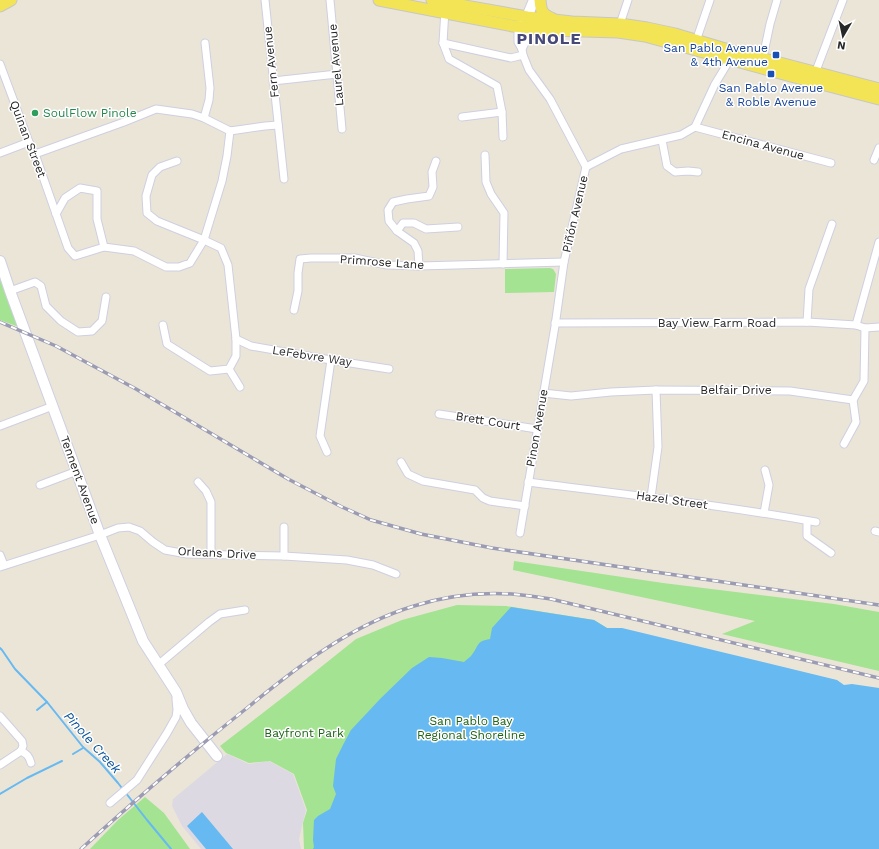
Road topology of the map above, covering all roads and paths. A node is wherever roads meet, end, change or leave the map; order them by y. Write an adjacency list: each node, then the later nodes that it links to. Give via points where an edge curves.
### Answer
1 (11, 0): 12 (main road)
2 (265, 0): 26 (street, Fern Avenue)
3 (330, 0): 24 (street, Laurel Avenue)
4 (379, 0): 11 (main road)
5 (534, 0): 15 (street)
6 (540, 0): 14 (main road, via 542,13)
7 (628, 0): 16 (street)
8 (710, 0): 19 (street)
9 (777, 0): 23 (street)
10 (843, 0): 25 (street)
11 (429, 3): 13 (main road)
12 (0, 6)
13 (445, 8): 15 (main road); 18 (street)
14 (555, 21): 15 (main road); 16 (main road)
15 (525, 24): 19 (main road, via 567,31 618,32); 20 (street)
16 (620, 24): 19 (main road, via 675,34)
17 (205, 43): 31 (street, via 210,88)
18 (443, 43): 20 (street, via 511,58); 29 (street, via 449,59 497,86)
19 (694, 45): 21 (main road)
20 (523, 52): 47 (street, Piñón Avenue, via 529,70 550,99)
21 (730, 55): 23 (main road); 33 (street)
22 (0, 64): 38 (street, Quinan Street)
23 (762, 64): 25 (main road)
24 (337, 74): 26 (street); 34 (street, Laurel Avenue)
25 (814, 77): 27 (main road); 28 (main road)
26 (273, 81): 32 (street, Fern Avenue)
27 (879, 89)
28 (879, 99)
29 (502, 112): 30 (street); 36 (street)
30 (462, 117)
31 (204, 118): 35 (street); 41 (street, via 156,109)
32 (278, 125): 35 (street); 49 (street, Fern Avenue)
33 (695, 126): 37 (street, via 681,135); 46 (street, Encina Avenue)
34 (342, 129)
35 (230, 131): 54 (street, via 222,181)
36 (503, 137)
37 (662, 140): 47 (street, via 622,149); 48 (street, via 667,166 675,172)
38 (29, 142): 40 (street); 41 (street, Quinan Street)
39 (879, 148): 43 (street)
40 (0, 153)
41 (35, 154): 50 (street, Quinan Street)
42 (485, 155): 59 (street, via 486,182 504,213)
43 (874, 160)
44 (177, 161): 54 (street, via 160,167 152,175 146,196 147,213 157,221)
45 (436, 161): 53 (street, via 432,172 433,188 428,196 393,202 388,210 389,221)
46 (831, 163)
47 (586, 167): 58 (street, Piñón Avenue)
48 (698, 172)
49 (284, 180)
50 (56, 214): 56 (street, Quinan Street, via 68,248 75,256); 56 (street, via 65,198 80,188 97,191 97,220)
51 (832, 224): 64 (street, via 809,289)
52 (458, 227): 53 (street, via 426,229 414,223 403,223)
53 (397, 231): 60 (street, via 414,244 418,251)
54 (204, 240): 56 (street, via 190,263 179,267 166,267 134,251); 70 (street, via 221,248 228,265)
55 (879, 242): 67 (street)
56 (104, 247)
57 (0, 261): 61 (street, Tennent Avenue)
58 (564, 262): 59 (street, Primrose Lane); 65 (street, Piñón Avenue)
59 (503, 264): 60 (street, Primrose Lane)
60 (419, 266): 63 (street, Primrose Lane, via 387,265 355,258 300,260)
61 (10, 291): 62 (street, via 35,282 41,286 46,306 61,321 78,332 92,331 102,321); 78 (street, Tennent Avenue)
62 (106, 297)
63 (294, 310)
64 (806, 322): 65 (street, Bay View Farm Road); 67 (street, Bay View Farm Road)
65 (555, 323): 76 (street, Pinon Avenue)
66 (163, 325): 73 (street, via 167,344 210,371)
67 (856, 325): 69 (street, Bay View Farm Road)
68 (879, 327): 69 (street, Bay View Farm Road)
69 (865, 328): 77 (street, via 864,381)
70 (236, 339): 71 (street, LeFebvre Way, via 251,346); 73 (street, via 236,356)
71 (331, 360): 72 (street, LeFebvre Way); 83 (street, via 320,436)
72 (389, 368)
73 (229, 369): 74 (street)
74 (240, 387)
75 (656, 390): 76 (street, Belfair Drive, via 571,396); 77 (street, Belfair Drive, via 790,391); 90 (street, via 658,447)
76 (543, 393): 81 (street, Pinon Avenue)
77 (853, 400): 82 (street, via 856,422)
78 (53, 406): 80 (street); 86 (street, Tennent Avenue)
79 (439, 414): 81 (street, Brett Court)
80 (0, 426)
81 (537, 429): 88 (street, Pinon Avenue)
82 (844, 444)
83 (328, 452)
84 (401, 462): 91 (street, via 408,474 423,481 474,490 490,501)
85 (766, 470): 92 (street, via 769,485)
86 (77, 471): 89 (street); 97 (street, Tennent Avenue)
87 (198, 482): 98 (street, via 211,502)
88 (528, 482): 90 (street, Hazel Street); 91 (street, Pinon Avenue)
89 (40, 486)
90 (651, 497): 92 (street, Hazel Street)
91 (525, 506): 96 (street, Pinon Avenue)
92 (764, 513): 93 (street, Hazel Street)
93 (807, 521): 94 (street, Hazel Street); 99 (street, via 807,536)
94 (816, 522)
95 (284, 528): 101 (street)
96 (520, 532)
97 (100, 535): 98 (street, Orleans Drive, via 129,527 140,531 165,550 187,554); 102 (street, Orleans Drive); 105 (street, Tennent Avenue, via 143,641)
98 (210, 554): 101 (street, Orleans Drive)
99 (832, 554)
100 (0, 555): 102 (street)
101 (284, 556): 103 (street, Orleans Drive, via 347,560 373,565)
102 (2, 566)
103 (396, 574)
104 (245, 610): 105 (street, via 220,614)
105 (158, 665): 106 (street, Tennent Avenue)
106 (176, 692): 109 (street, Tennent Avenue, via 191,723); 112 (street, via 176,717 167,733 136,780)
107 (0, 716): 108 (street, via 22,741)
108 (21, 751): 110 (street, via 29,757); 111 (street)
109 (217, 756)
110 (31, 763)
111 (0, 764)
112 (110, 803)

